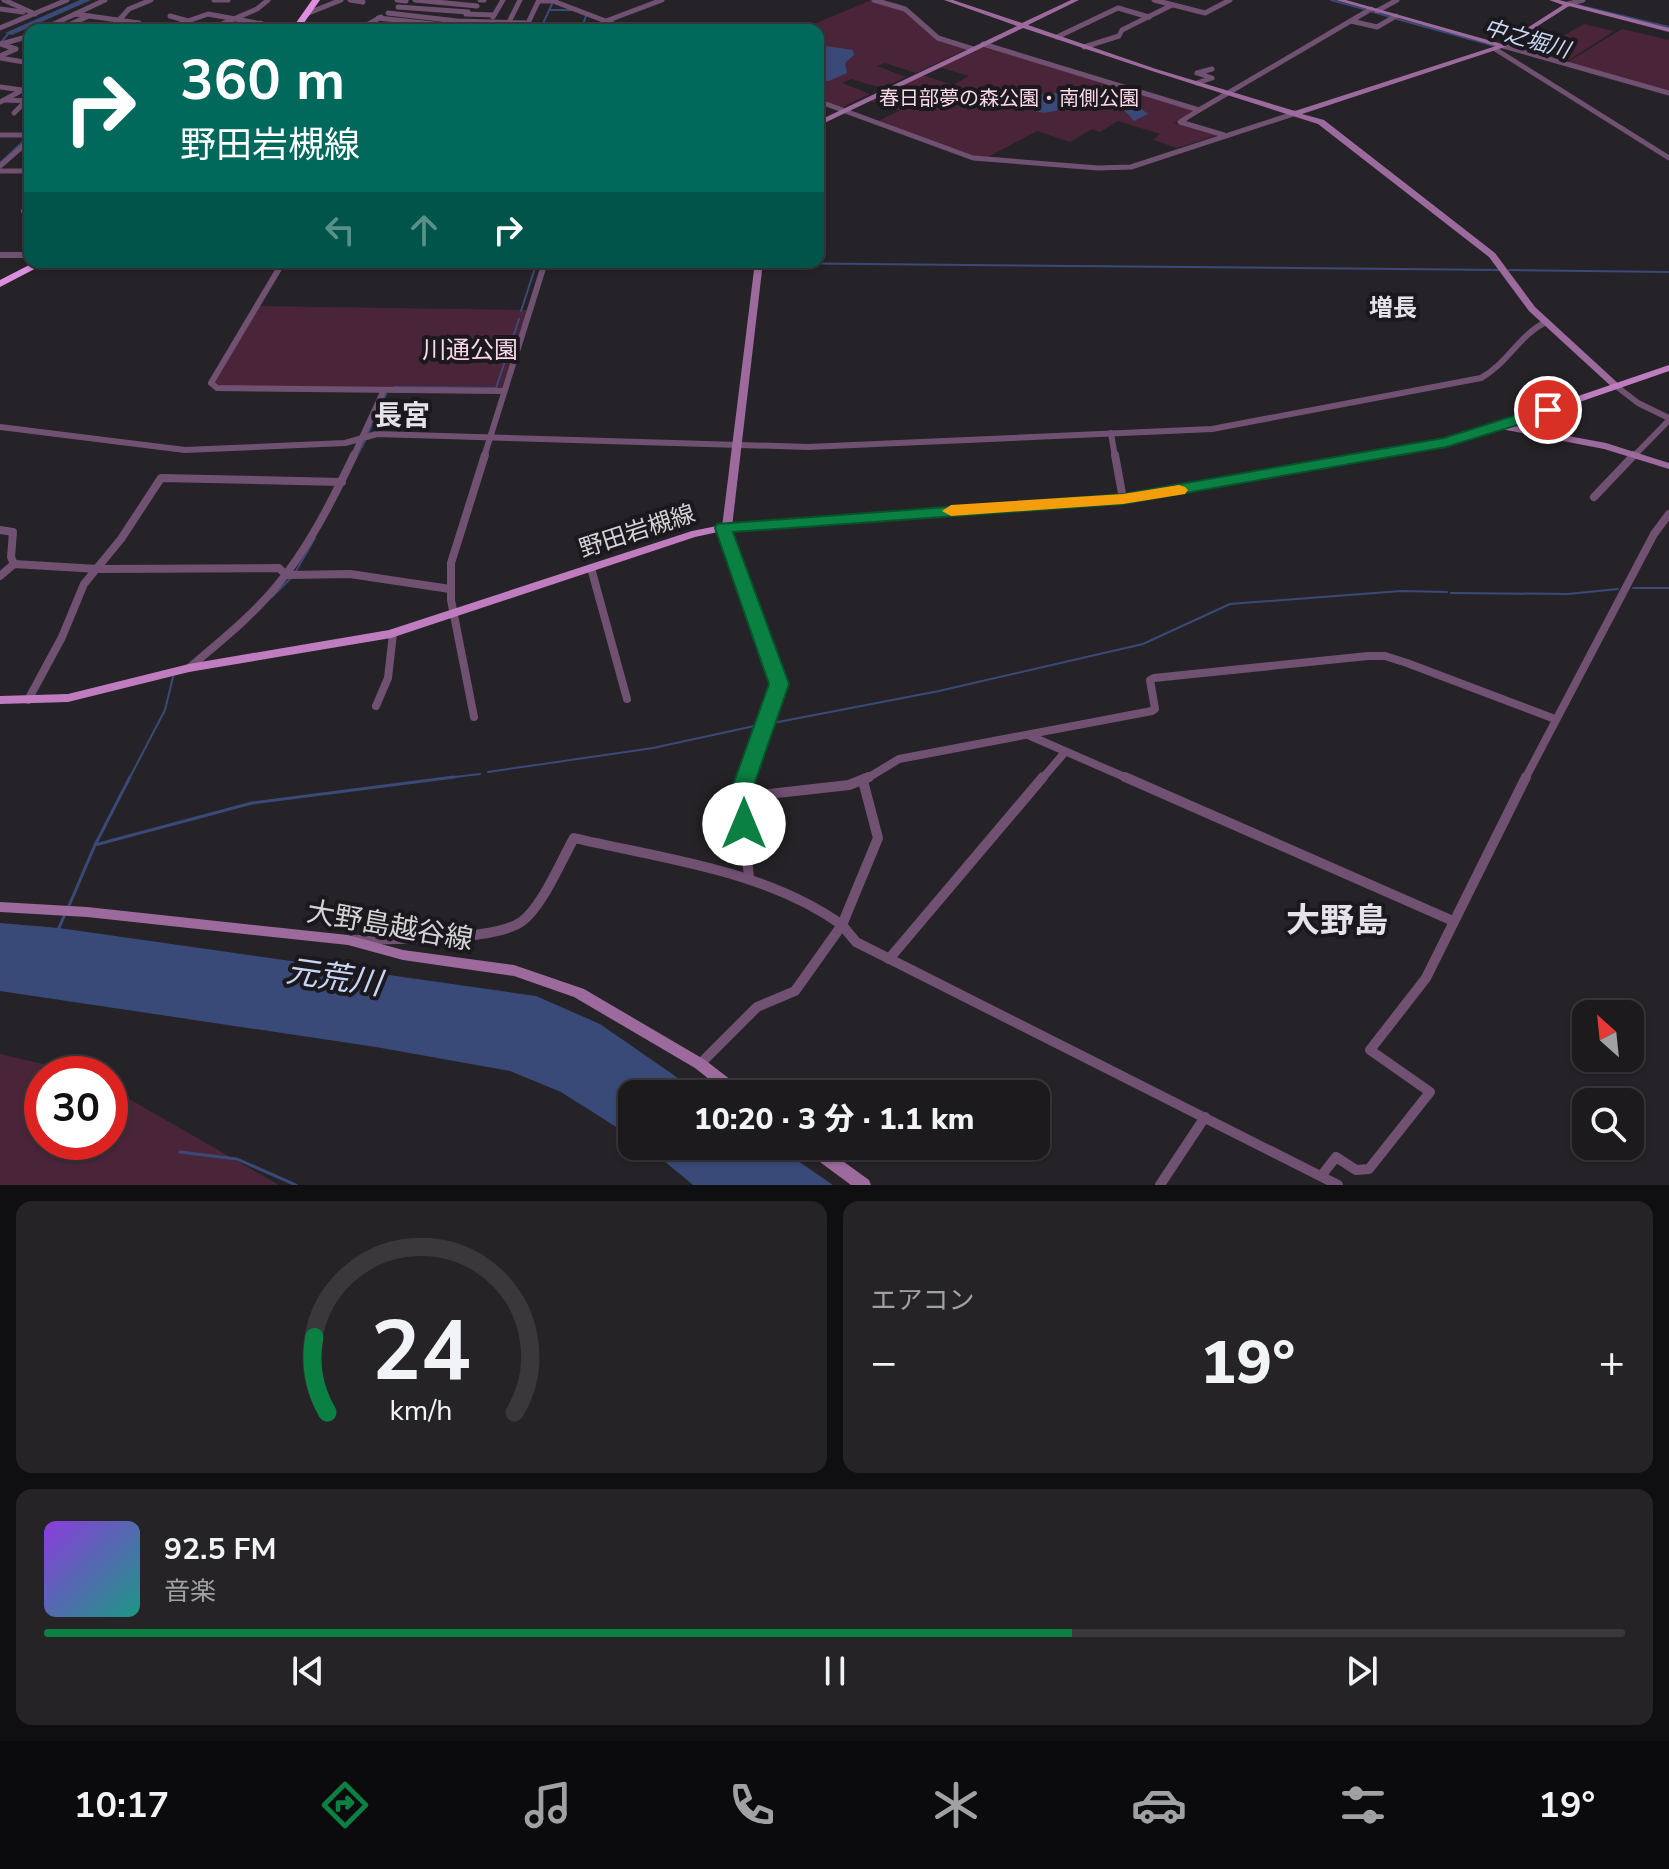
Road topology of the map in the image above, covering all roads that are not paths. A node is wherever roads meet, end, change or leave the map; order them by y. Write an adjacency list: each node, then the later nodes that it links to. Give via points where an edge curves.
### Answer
1 (4, 0): 33 (street)
2 (22, 0): 33 (street)
3 (67, 0): 41 (street)
4 (105, 0): 42 (street)
5 (151, 0): 51 (street, via 129,9)
6 (214, 0): 7 (street)
7 (228, 0)
8 (261, 0): 36 (street)
9 (268, 0): 49 (street)
10 (309, 0): 68 (highway)
11 (316, 0): 43 (highway)
12 (341, 0): 43 (street)
13 (350, 0): 30 (street)
14 (415, 0): 31 (street)
15 (503, 0): 44 (street)
16 (520, 0): 58 (street)
17 (539, 0): 29 (street); 58 (street, via 528,23)
18 (662, 0): 59 (street)
19 (874, 0): 83 (street, via 905,9 938,38)
20 (947, 0): 74 (street)
21 (1076, 0): 74 (street)
22 (1154, 0): 35 (street)
23 (1230, 0): 35 (street, via 1205,13)
24 (1339, 0): 38 (street)
25 (1397, 0): 38 (street)
26 (1552, 0): 34 (street)
27 (1583, 0): 34 (street)
28 (407, 1): 32 (street)
29 (555, 1): 59 (street)
30 (363, 2)
31 (482, 2): 40 (street)
32 (397, 3): 39 (street); 40 (street)
33 (12, 4): 37 (street); 41 (street)
34 (1571, 4): 76 (street); 82 (street)
35 (1172, 5): 48 (street)
36 (252, 6)
37 (0, 8): 41 (street)
38 (1374, 10): 47 (street); 55 (street)
39 (388, 13): 50 (street); 54 (street)
40 (467, 13): 44 (street); 54 (street)
41 (33, 14): 60 (street)
42 (75, 14): 45 (street); 61 (street)
43 (306, 14): 69 (highway)
44 (494, 15): 57 (street)
45 (89, 16): 51 (street); 62 (street)
46 (170, 16): 53 (street)
47 (1396, 16): 55 (street, via 1377,27); 82 (street)
48 (1149, 17): 78 (street, via 1118,8); 81 (street, via 1119,36)
49 (239, 18): 53 (street, via 208,14); 56 (street); 65 (street)
50 (378, 18): 70 (street); 71 (street)
51 (119, 20): 63 (street)
52 (0, 21): 60 (street)
53 (189, 21): 64 (street)
54 (457, 21): 57 (street); 72 (street)
55 (1351, 21): 92 (street)
56 (263, 22): 66 (street); 67 (street)
57 (490, 22): 58 (street)
58 (509, 22)
59 (605, 22): 73 (street)
60 (14, 23): 75 (street)
61 (54, 24)
62 (71, 24)
63 (137, 24)
64 (180, 24)
65 (224, 24)
66 (258, 24)
67 (270, 24)
68 (296, 24)
69 (298, 24)
70 (368, 24)
71 (415, 24)
72 (453, 24)
73 (610, 24)
74 (1022, 25): 78 (street); 79 (street)
75 (0, 28)
76 (1669, 30)
77 (24, 37): 80 (street)
78 (1057, 37): 81 (street)
79 (983, 44): 83 (street); 99 (street)
80 (1, 46): 84 (street, via 16,49)
81 (1084, 47): 89 (street)
82 (1499, 48): 93 (street); 101 (street); 107 (street)
83 (973, 49): 98 (street)
84 (0, 57): 85 (street)
85 (10, 59): 86 (street); 87 (street)
86 (24, 61)
87 (0, 64)
88 (1212, 69): 89 (street, via 1197,73 1212,78)
89 (1197, 83): 92 (street)
90 (0, 87): 91 (street)
91 (24, 90): 94 (street)
92 (1229, 93): 99 (street); 101 (street)
93 (1669, 93)
94 (1, 100): 95 (street)
95 (24, 101)
96 (824, 103): 98 (street)
97 (24, 104): 100 (street)
98 (844, 110): 102 (street); 104 (street, via 973,158 1098,168 1131,167)
99 (1199, 110): 104 (street, via 1180,122)
100 (14, 113)
101 (1296, 113): 104 (street); 118 (street, via 1321,122 1492,255)
102 (824, 121)
103 (0, 135): 105 (street)
104 (1226, 136)
105 (24, 137)
106 (24, 143): 108 (street)
107 (1669, 158)
108 (0, 169): 109 (street)
109 (24, 171)
110 (0, 255): 111 (street)
111 (24, 255)
112 (24, 268): 117 (highway)
113 (30, 268): 117 (highway)
114 (279, 268): 121 (street, via 211,383 217,388)
115 (543, 268): 122 (street)
116 (758, 268): 129 (street)
117 (0, 282)
118 (1546, 322): 120 (street); 126 (street, via 1532,329 1492,374 1481,378 1238,426)
119 (1669, 368): 120 (main road, 野田岩槻線)
120 (1616, 386): 123 (street); 124 (main road, 野田岩槻線)
121 (384, 390): 122 (street); 128 (street)
122 (504, 391): 127 (street)
123 (1669, 419): 130 (street)
124 (1499, 426): 130 (street); 134 (main road, 野田岩槻線, via 1446,443)
125 (0, 427): 128 (street, via 185,450)
126 (1111, 433): 129 (street, via 863,446); 134 (street)
127 (490, 437): 128 (street); 129 (street); 143 (street, via 457,537)
128 (362, 438): 132 (street)
129 (738, 445): 136 (street)
130 (1633, 454): 131 (street); 133 (street)
131 (1669, 466)
132 (342, 482): 140 (street, via 161,478); 141 (street)
133 (1594, 497)
134 (1123, 499): 136 (main road, 野田岩槻線)
135 (1669, 514): 152 (street)
136 (725, 527): 139 (main road, 野田岩槻線); 156 (street, via 779,684)
137 (0, 530): 138 (street, via 13,532)
138 (14, 564): 140 (street); 142 (street)
139 (591, 568): 144 (main road, 野田岩槻線); 147 (street)
140 (98, 569): 141 (street, via 279,568); 149 (street, via 75,600)
141 (290, 575): 143 (street, via 350,574); 146 (street)
142 (0, 576)
143 (450, 589): 144 (street)
144 (455, 615): 145 (main road, 野田岩槻線); 151 (street)
145 (393, 634): 146 (main road, 野田岩槻線); 150 (street, via 388,678)
146 (189, 668): 149 (main road, 野田岩槻線, via 92,693)
147 (627, 699)
148 (0, 700): 149 (main road, 野田岩槻線)
149 (28, 700)
150 (376, 706)
151 (474, 717)
152 (1555, 719): 153 (street, via 1407,663 1368,656 1154,678 1152,711); 159 (street)
153 (1027, 735): 154 (street); 155 (street, via 899,759)
154 (1065, 752): 159 (street); 162 (street)
155 (863, 781): 156 (street); 160 (street, via 878,838)
156 (741, 797): 157 (street)
157 (749, 878): 160 (street); 161 (street, via 574,838 520,923 466,934)
158 (0, 907): 161 (street, 大野島越谷線)
159 (1453, 921): 167 (street, via 1418,992 1370,1050 1430,1092 1369,1169 1356,1170 1336,1157)
160 (842, 925): 162 (street, via 856,942); 163 (street, via 795,991 757,1007)
161 (348, 940): 163 (street, 大野島越谷線, via 548,980)
162 (889, 959): 165 (street)
163 (700, 1064): 164 (street, 大野島越谷線)
164 (721, 1080)
165 (1205, 1117): 167 (street); 169 (street)
166 (829, 1160): 168 (street)
167 (1321, 1176): 170 (street)
168 (863, 1185)
169 (1160, 1185)
170 (1338, 1185)

